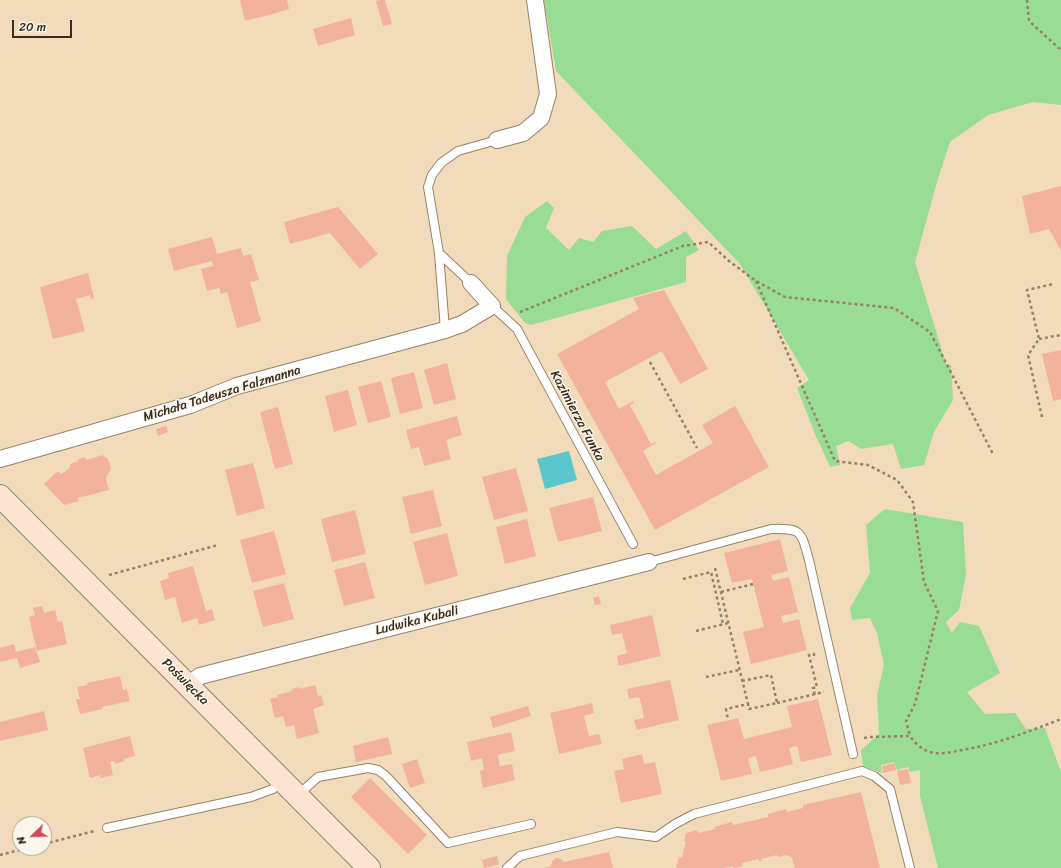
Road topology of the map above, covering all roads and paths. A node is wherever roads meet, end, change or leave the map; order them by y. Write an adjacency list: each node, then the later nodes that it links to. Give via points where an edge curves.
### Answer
1 (535, 0): 4 (street, via 548,94 541,118 523,133)
2 (1027, 0): 3 (path, via 1029,21)
3 (1061, 50)
4 (497, 140): 5 (lane, via 458,151 441,163 432,174 428,187)
5 (439, 253): 7 (lane); 11 (lane)
6 (756, 281): 10 (path, via 708,242 683,246); 17 (path, via 785,297 894,308 930,332); 42 (path, via 835,461 868,465 897,480 913,502 924,582 938,611 914,704 906,721)
7 (471, 282): 9 (street)
8 (1053, 284): 13 (path, via 1027,290)
9 (492, 306): 10 (lane, Kazimierza Funka); 11 (street, Michała Tadeusza Falzmanna, via 462,324)
10 (507, 320): 20 (lane, Kazimierza Funka, via 517,329)
11 (445, 330): 18 (street, Michała Tadeusza Falzmanna, via 237,386 190,405)
12 (1061, 334): 13 (path)
13 (1039, 340): 15 (path, via 1028,356)
14 (650, 362): 16 (path)
15 (1042, 417)
16 (697, 448)
17 (993, 454)
18 (0, 459)
19 (0, 496): 35 (street, Poświęcka)
20 (633, 544)
21 (218, 545): 24 (path)
22 (649, 562): 35 (street, Ludwika Kubali, via 200,676); 43 (lane, via 771,529 790,528 798,532 803,538 809,560)
23 (715, 568): 27 (path)
24 (105, 578)
25 (682, 579): 29 (path, via 711,572)
26 (752, 584): 27 (path)
27 (721, 592): 28 (path)
28 (728, 623): 29 (path); 32 (path)
29 (723, 624): 30 (path)
30 (696, 631)
31 (816, 661): 37 (path, via 814,654 809,655 817,687 813,688)
32 (739, 670): 33 (path); 34 (path)
33 (706, 677)
34 (742, 681): 38 (path, via 771,675); 39 (path)
35 (188, 685): 45 (street, Poświęcka)
36 (824, 692): 37 (path)
37 (815, 695): 38 (path)
38 (777, 703): 39 (path, via 749,709)
39 (748, 704): 41 (path, via 726,709)
40 (1061, 719): 42 (path, via 1010,739 953,752 936,753 926,750 917,745)
41 (728, 720)
42 (910, 736): 43 (path, via 870,737)
43 (850, 741): 44 (lane)
44 (853, 754)
45 (290, 788): 46 (lane, via 318,778 368,768 378,770 386,776 448,843); 47 (lane, via 273,789 251,797); 51 (street, Poświęcka)
46 (531, 824)
47 (107, 828): 48 (path)
48 (52, 842)
49 (12, 852): 50 (path)
50 (0, 855)
51 (369, 868)
52 (506, 868): 53 (lane, via 520,856 617,832 656,837 694,814 862,771 874,776 890,789)
53 (910, 868)

